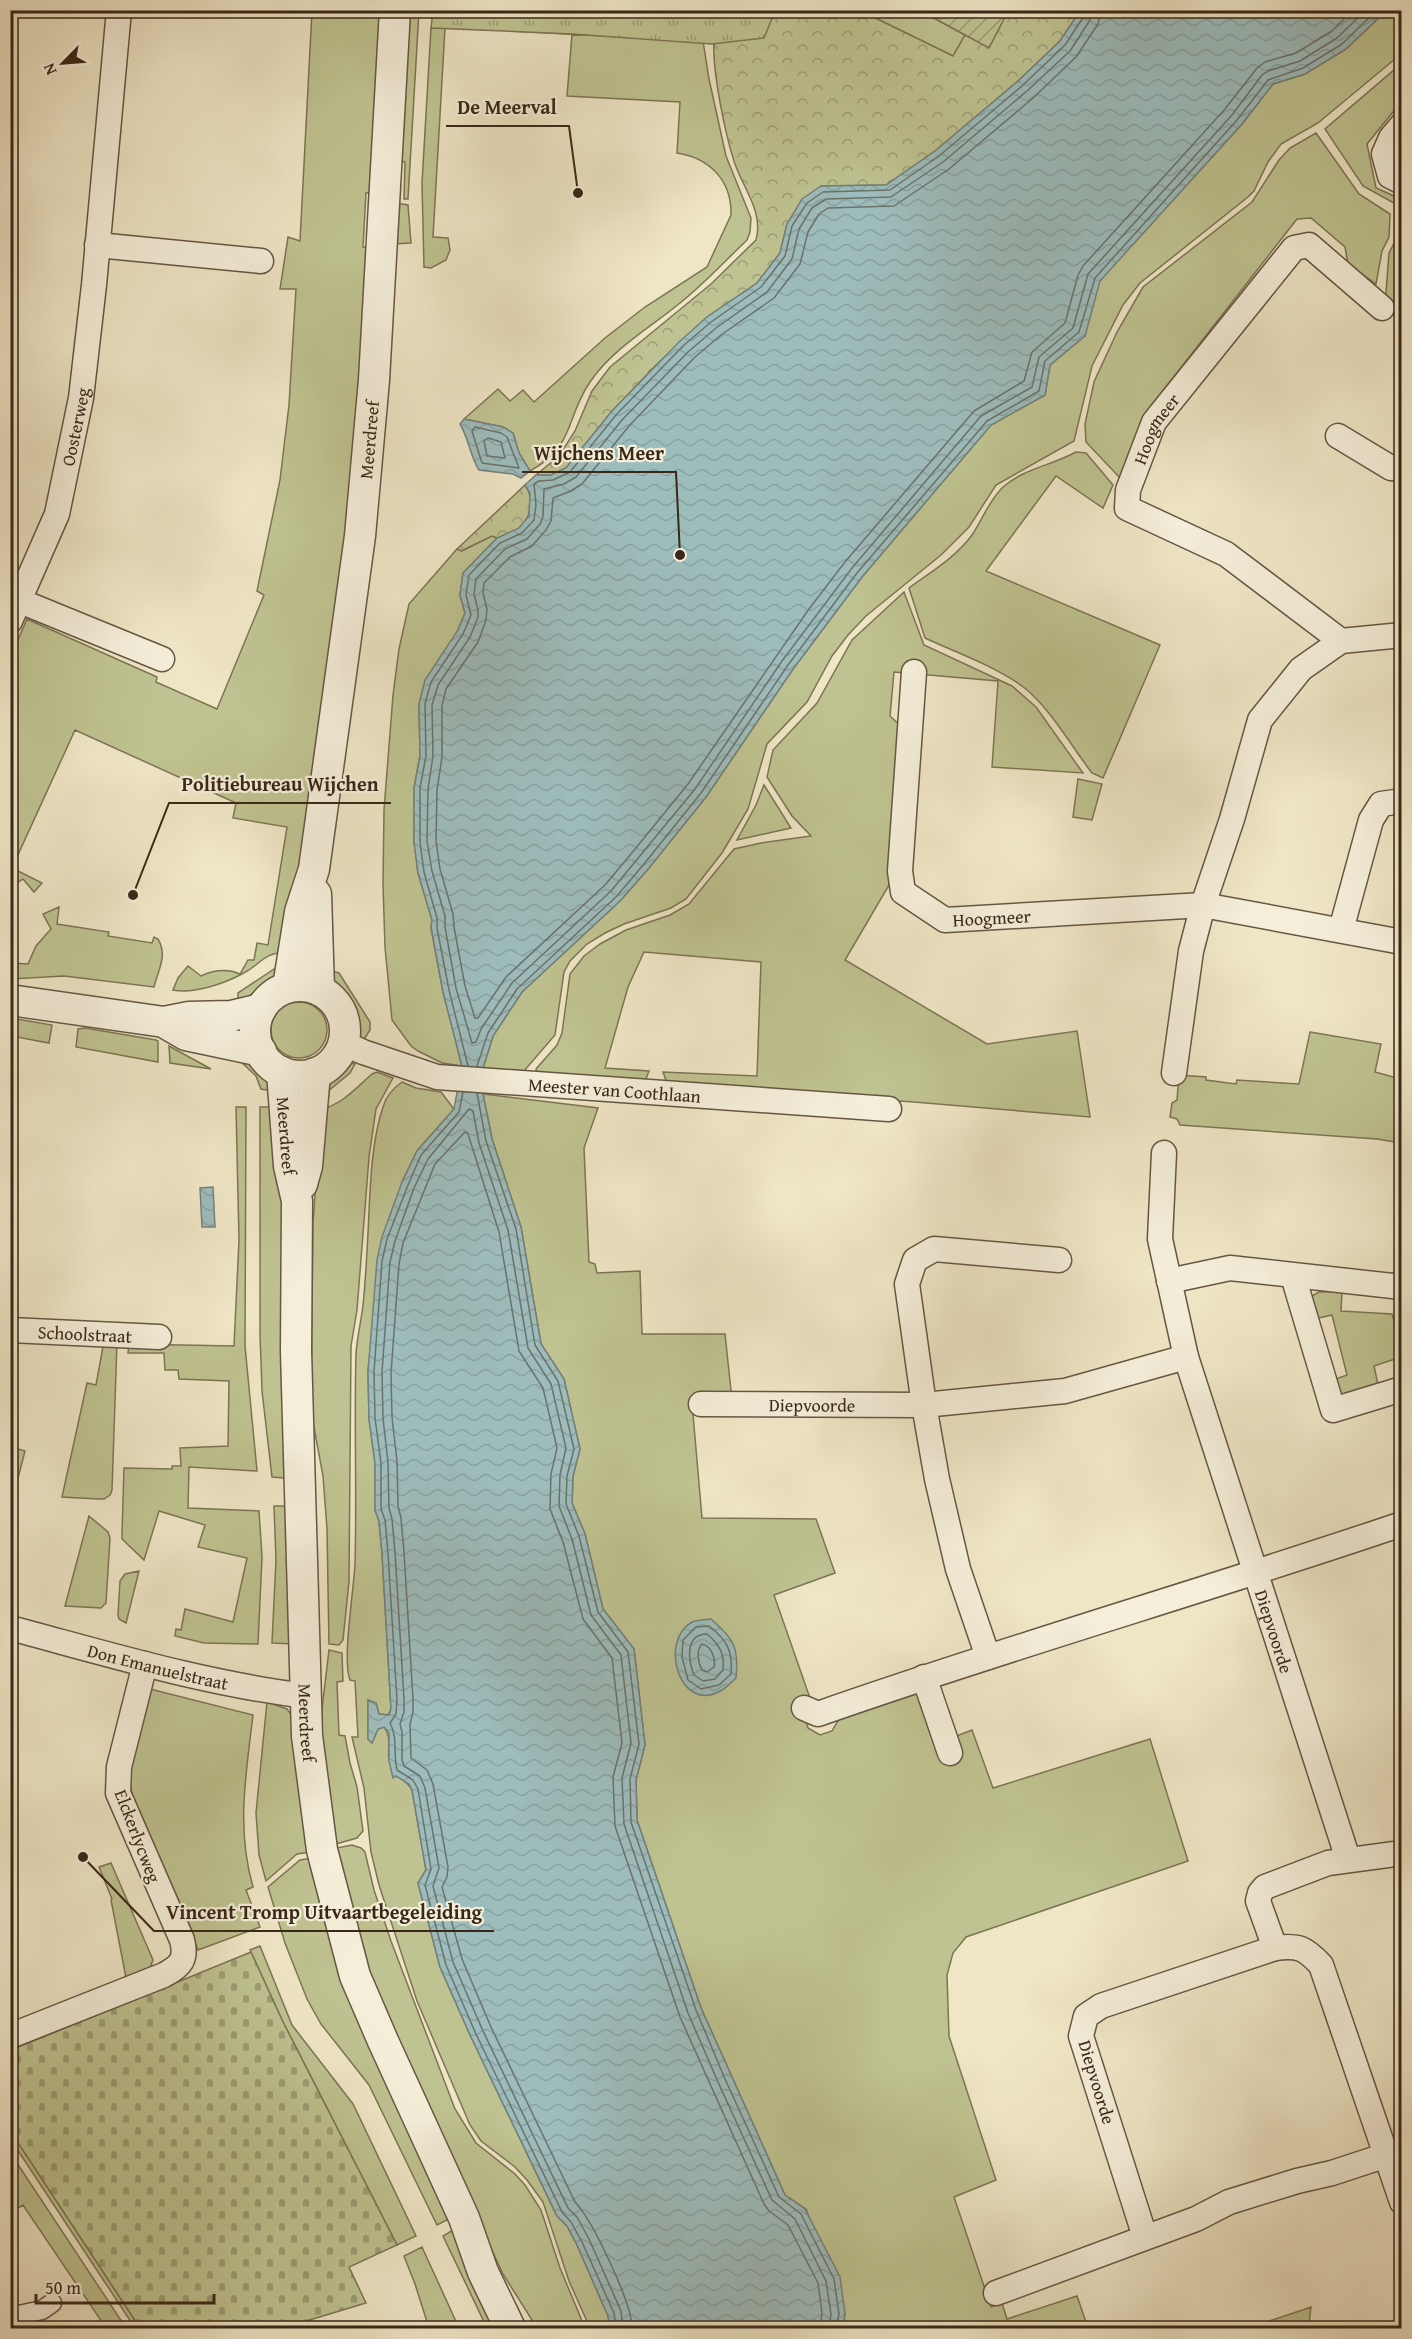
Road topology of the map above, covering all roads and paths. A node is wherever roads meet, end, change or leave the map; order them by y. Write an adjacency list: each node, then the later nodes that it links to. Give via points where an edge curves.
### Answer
1 (119, 10): 5 (street, Oosterweg)
2 (395, 10): 16 (street, Meerdreef, via 374,380 360,536)
3 (1401, 125): 4 (street, via 1384,154 1390,176)
4 (1401, 182)
5 (97, 245): 6 (street); 10 (street, Oosterweg, via 81,398 57,514)
6 (261, 261)
7 (1382, 308): 12 (street, Hoogmeer, via 1309,245 1294,248 1154,422 1128,490 1127,508 1226,554)
8 (1338, 436): 9 (street, via 1391,468)
9 (1401, 469)
10 (15, 611): 13 (street, Oosterweg)
11 (1401, 634): 12 (street)
12 (1341, 641): 17 (street, via 1301,669 1260,720)
13 (162, 659)
14 (914, 672): 17 (street, Hoogmeer, via 900,872 903,892 945,920)
15 (1401, 801): 18 (street, via 1381,804 1371,820)
16 (314, 868): 20 (street, Meerdreef, via 300,912); 21 (street, Meerdreef)
17 (1203, 905): 18 (street, Hoogmeer); 29 (street, via 1191,951)
18 (1341, 930): 19 (street, Hoogmeer)
19 (1401, 942)
20 (288, 987): 21 (street); 23 (street, via 272,995)
21 (319, 990): 25 (street, via 334,1001 343,1017)
22 (10, 1000): 24 (street)
23 (261, 1010): 24 (street); 26 (street, via 256,1030)
24 (164, 1022): 26 (street, via 186,1035)
25 (343, 1043): 28 (street, via 330,1065); 30 (street, Meester van Coothlaan, via 437,1077)
26 (261, 1052): 27 (street)
27 (282, 1072): 28 (street); 32 (street, Meerdreef, via 289,1166)
28 (315, 1073): 32 (street, Meerdreef, via 307,1166)
29 (1174, 1073)
30 (890, 1109)
31 (1164, 1154): 35 (street, Diepvoorde, via 1160,1239)
32 (297, 1201): 49 (street, Meerdreef, via 296,1351)
33 (1059, 1260): 42 (street, via 934,1249 915,1260 908,1284)
34 (1293, 1276): 35 (street, via 1230,1268); 36 (street); 40 (street, via 1333,1410)
35 (1169, 1281): 39 (street, Diepvoorde)
36 (1401, 1287)
37 (10, 1330): 38 (street, Schoolstraat)
38 (159, 1337)
39 (1186, 1357): 42 (street, Diepvoorde, via 1065,1391); 44 (street, Diepvoorde)
40 (1401, 1389)
41 (701, 1404): 42 (street, Diepvoorde)
42 (924, 1404): 46 (street, via 958,1569)
43 (1401, 1524): 44 (street, Diepvoorde)
44 (1255, 1574): 46 (street, Diepvoorde); 53 (street, Diepvoorde)
45 (10, 1628): 47 (street, Don Emanuelstraat)
46 (988, 1657): 48 (street, Diepvoorde)
47 (145, 1664): 49 (street, Don Emanuelstraat, via 262,1691); 55 (street, Elckerlycweg, via 119,1767 118,1793 178,1930 185,1956 173,1971)
48 (924, 1677): 50 (street, Diepvoorde, via 818,1714); 51 (street)
49 (307, 1696): 58 (street, Meerdreef, via 307,1736 322,1850 355,1976)
50 (804, 1708)
51 (950, 1754)
52 (1401, 1853): 53 (street)
53 (1348, 1859): 54 (street, via 1265,1887 1260,1893 1258,1901)
54 (1275, 1948): 56 (street, Diepvoorde, via 1307,1950 1322,1965); 59 (street, Diepvoorde, via 1101,2006 1086,2016 1081,2036)
55 (10, 2036)
56 (1394, 2153): 57 (street, Diepvoorde); 59 (street, via 1228,2202 1196,2219)
57 (1401, 2202)
58 (464, 2218): 63 (street, Meerdreef, via 483,2272); 64 (street, Meerdreef)
59 (1145, 2237): 60 (street)
60 (996, 2293)
61 (52, 2302): 62 (street, via 42,2310)
62 (10, 2317)
63 (510, 2328)
64 (531, 2328)

